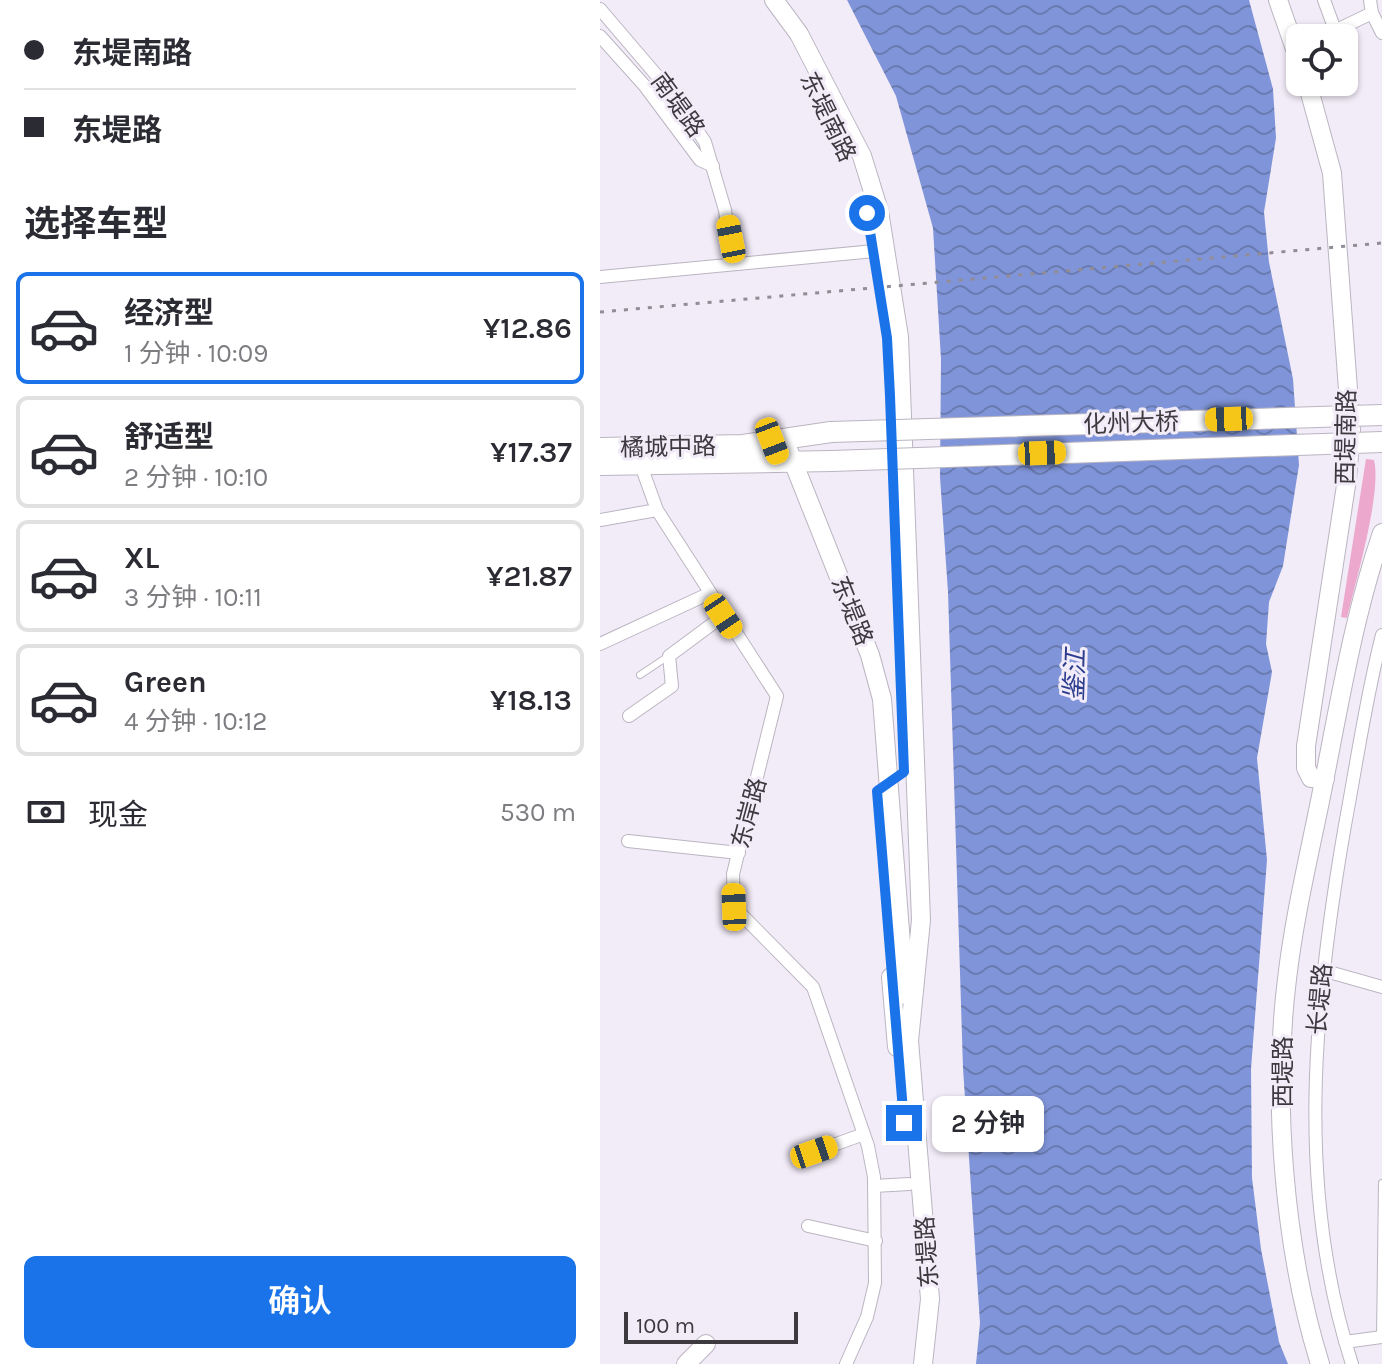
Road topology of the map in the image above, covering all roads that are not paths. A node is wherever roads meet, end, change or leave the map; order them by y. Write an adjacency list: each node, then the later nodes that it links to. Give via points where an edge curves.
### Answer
1 (759, 0): 14 (main road, 东堤南路, via 789,41 850,160)
2 (774, 0): 14 (main road, 东堤南路, via 799,34 862,156 879,211)
3 (1278, 0): 7 (main road)
4 (1324, 0): 8 (street)
5 (1374, 7): 9 (street); 10 (street)
6 (600, 9): 13 (street, 南堤路, via 676,98 705,142)
7 (1287, 24)
8 (1333, 24)
9 (1345, 24)
10 (1382, 33)
11 (600, 36): 13 (street, via 700,160)
12 (1311, 96): 39 (main road, 西堤南路, via 1332,173 1351,430 1306,746 1311,778)
13 (713, 166): 15 (street, 南堤路)
14 (879, 250): 15 (street); 34 (main road, 东堤南路); 38 (main road, 东堤南路, via 901,380)
15 (732, 264): 16 (street)
16 (600, 277)
17 (1382, 415): 18 (main road, 化州大桥, bridge)
18 (831, 432): 19 (main road, 橘城中路)
19 (778, 440): 22 (main road, 橘城中路); 23 (main road, 东堤路)
20 (1382, 442): 24 (main road, 化州大桥, bridge)
21 (600, 448): 22 (main road, 橘城中路)
22 (638, 456): 23 (main road, 橘城中路); 25 (main road, 橘城中路); 26 (street, 东岸路)
23 (787, 461): 24 (main road, 橘城中路); 35 (main road, 东堤路); 38 (main road, 东堤路, via 858,659 874,727)
24 (832, 461)
25 (600, 465)
26 (657, 510): 27 (street); 29 (street, 东岸路)
27 (600, 520)
28 (1382, 533): 39 (main road, 西堤路, via 1350,644)
29 (708, 594): 30 (street, 东岸路); 32 (street)
30 (723, 616): 33 (street); 41 (street, 东岸路, via 778,698)
31 (1382, 635): 42 (street, 长堤路)
32 (600, 644)
33 (669, 656): 36 (lane); 37 (street, via 672,686)
34 (898, 668): 35 (main road); 38 (main road, 东堤南路)
35 (874, 670): 38 (main road, 东堤路)
36 (640, 675)
37 (629, 716)
38 (896, 778): 44 (main road, 东堤路); 44 (main road, via 921,920); 48 (main road, 东堤路)
39 (1325, 779): 59 (main road, 西堤路, via 1301,887 1282,1058 1295,1275)
40 (628, 841): 41 (street)
41 (739, 853): 45 (street, 东岸路, via 733,874 734,907 813,987)
42 (1322, 970): 43 (street); 53 (street, 长堤路, via 1314,1083 1316,1149 1330,1285)
43 (1382, 987)
44 (909, 1041): 58 (main road, 东堤路, via 930,1299)
45 (864, 1134): 46 (street); 49 (street, 东岸路)
46 (814, 1152)
47 (1382, 1183): 52 (lane)
48 (909, 1184): 49 (street); 57 (main road, 东堤路, via 918,1299)
49 (874, 1186): 51 (street, 东岸路)
50 (808, 1226): 51 (street)
51 (876, 1241): 56 (street, 东岸路, via 872,1298)
52 (1381, 1338): 53 (street)
53 (1345, 1342): 60 (street, 长堤路)
54 (706, 1344): 55 (main road)
55 (686, 1364)
56 (846, 1364)
57 (911, 1364)
58 (923, 1364)
59 (1320, 1364)
60 (1352, 1364)

